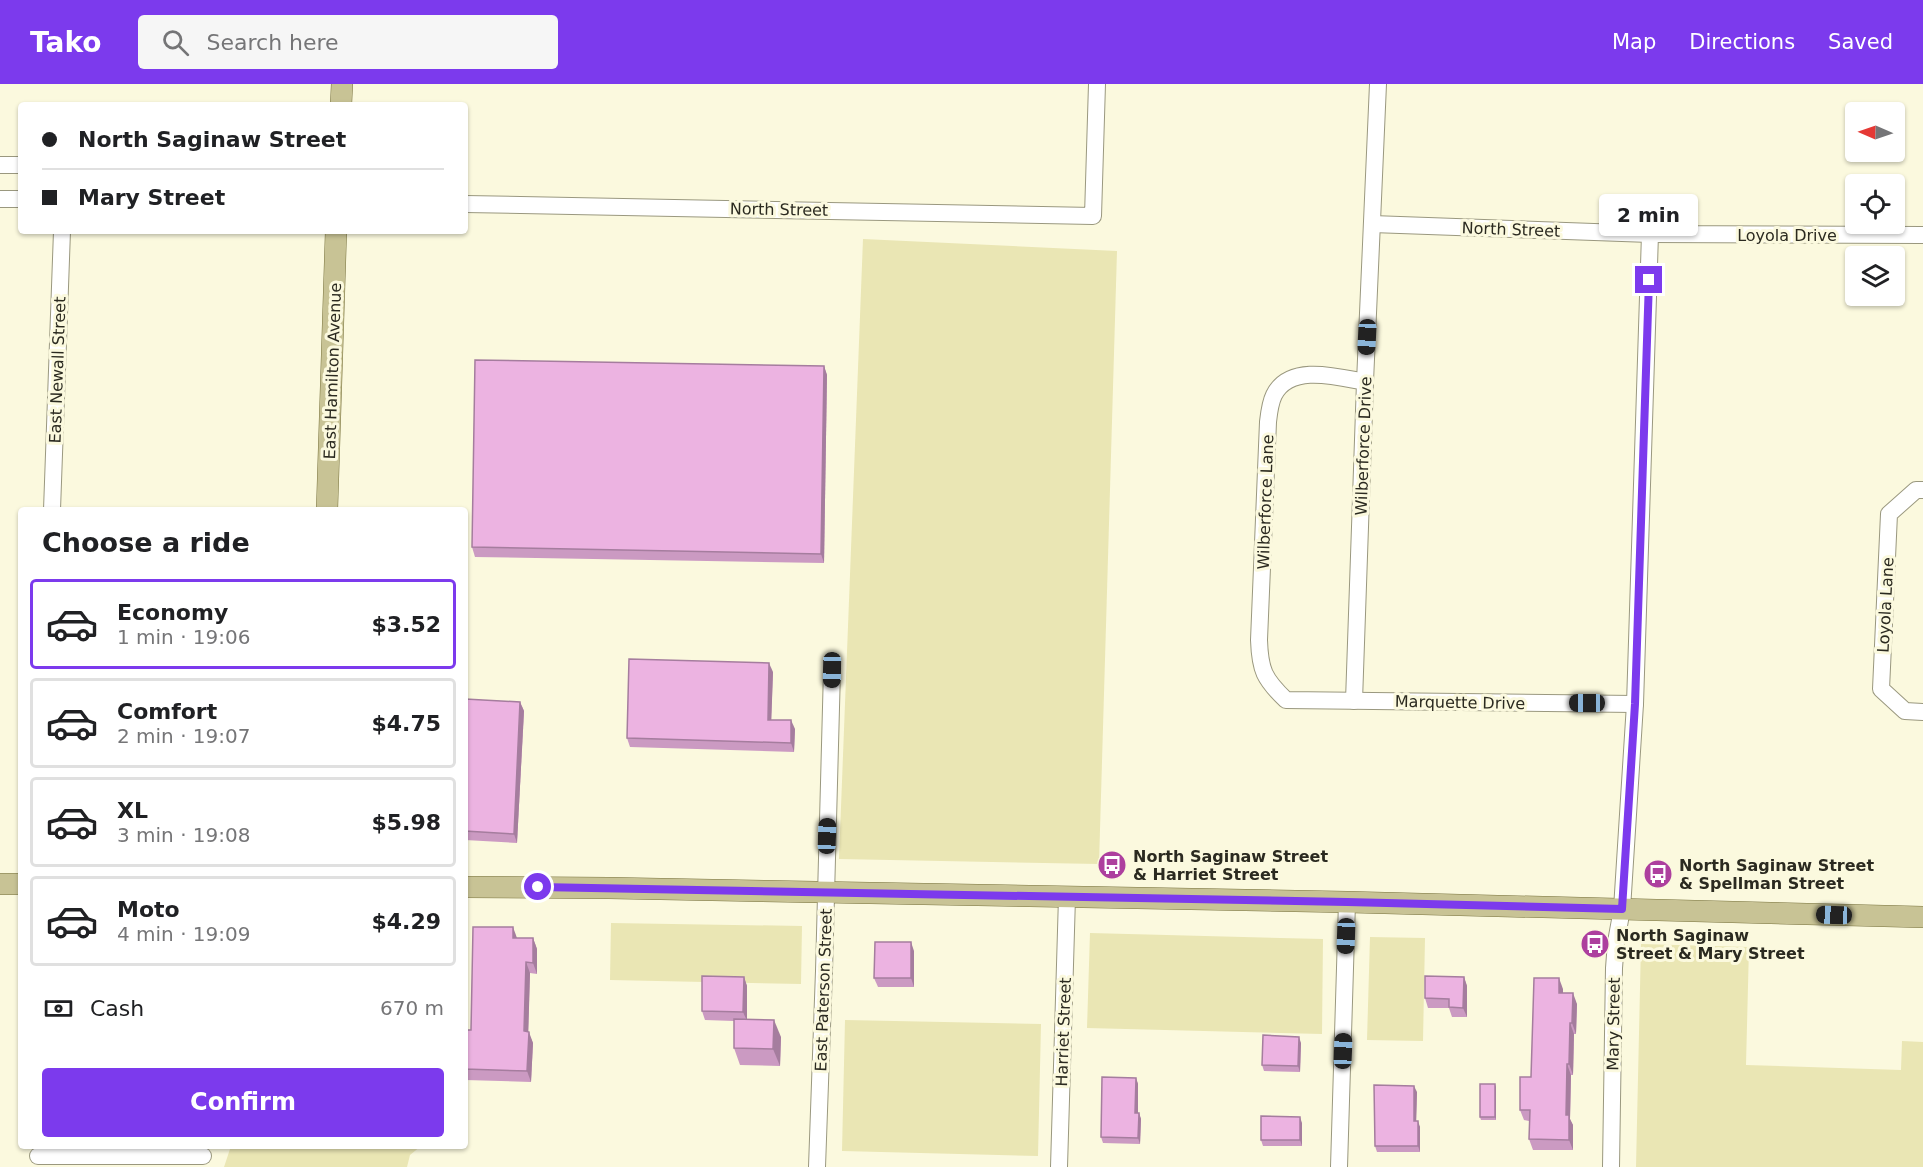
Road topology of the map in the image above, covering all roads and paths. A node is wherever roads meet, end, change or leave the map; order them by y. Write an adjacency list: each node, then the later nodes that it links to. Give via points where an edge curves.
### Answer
1 (342, 84): 4 (main road)
2 (1097, 84): 9 (street, North Street, via 1093,216)
3 (1378, 84): 10 (street, Wilberforce Drive)
4 (341, 102)
5 (0, 165): 6 (street)
6 (18, 165)
7 (0, 199): 8 (street)
8 (18, 199)
9 (468, 204)
10 (1372, 224): 13 (street, North Street); 15 (street, Wilberforce Drive)
11 (62, 234): 17 (street, East Newall Street)
12 (336, 234): 18 (main road, East Hamilton Avenue)
13 (1650, 234): 14 (street, Loyola Drive); 22 (street, Mary Street)
14 (1923, 235)
15 (1365, 382): 20 (street, Wilberforce Lane, via 1318,374 1303,376 1281,384 1272,399 1260,657 1266,679); 21 (street, Wilberforce Drive)
16 (1923, 490): 23 (street, Loyola Lane, via 1916,490 1889,514 1881,689 1905,711)
17 (52, 507)
18 (327, 507)
19 (832, 670): 27 (street, East Paterson Street)
20 (1286, 700): 21 (street, Marquette Drive)
21 (1354, 701): 22 (street, Marquette Drive)
22 (1635, 704): 30 (street, Mary Street)
23 (1923, 712)
24 (0, 884): 25 (main road)
25 (18, 884)
26 (468, 888): 27 (main road)
27 (825, 891): 28 (main road); 34 (street, East Paterson Street)
28 (1067, 897): 29 (main road); 35 (street, Harriet Street)
29 (1347, 902): 30 (main road); 36 (street)
30 (1622, 909): 31 (main road); 37 (street, Mary Street, via 1614,968)
31 (1923, 917)
32 (38, 1156): 33 (street)
33 (203, 1156)
34 (817, 1167)
35 (1059, 1167)
36 (1339, 1167)
37 (1611, 1167)

